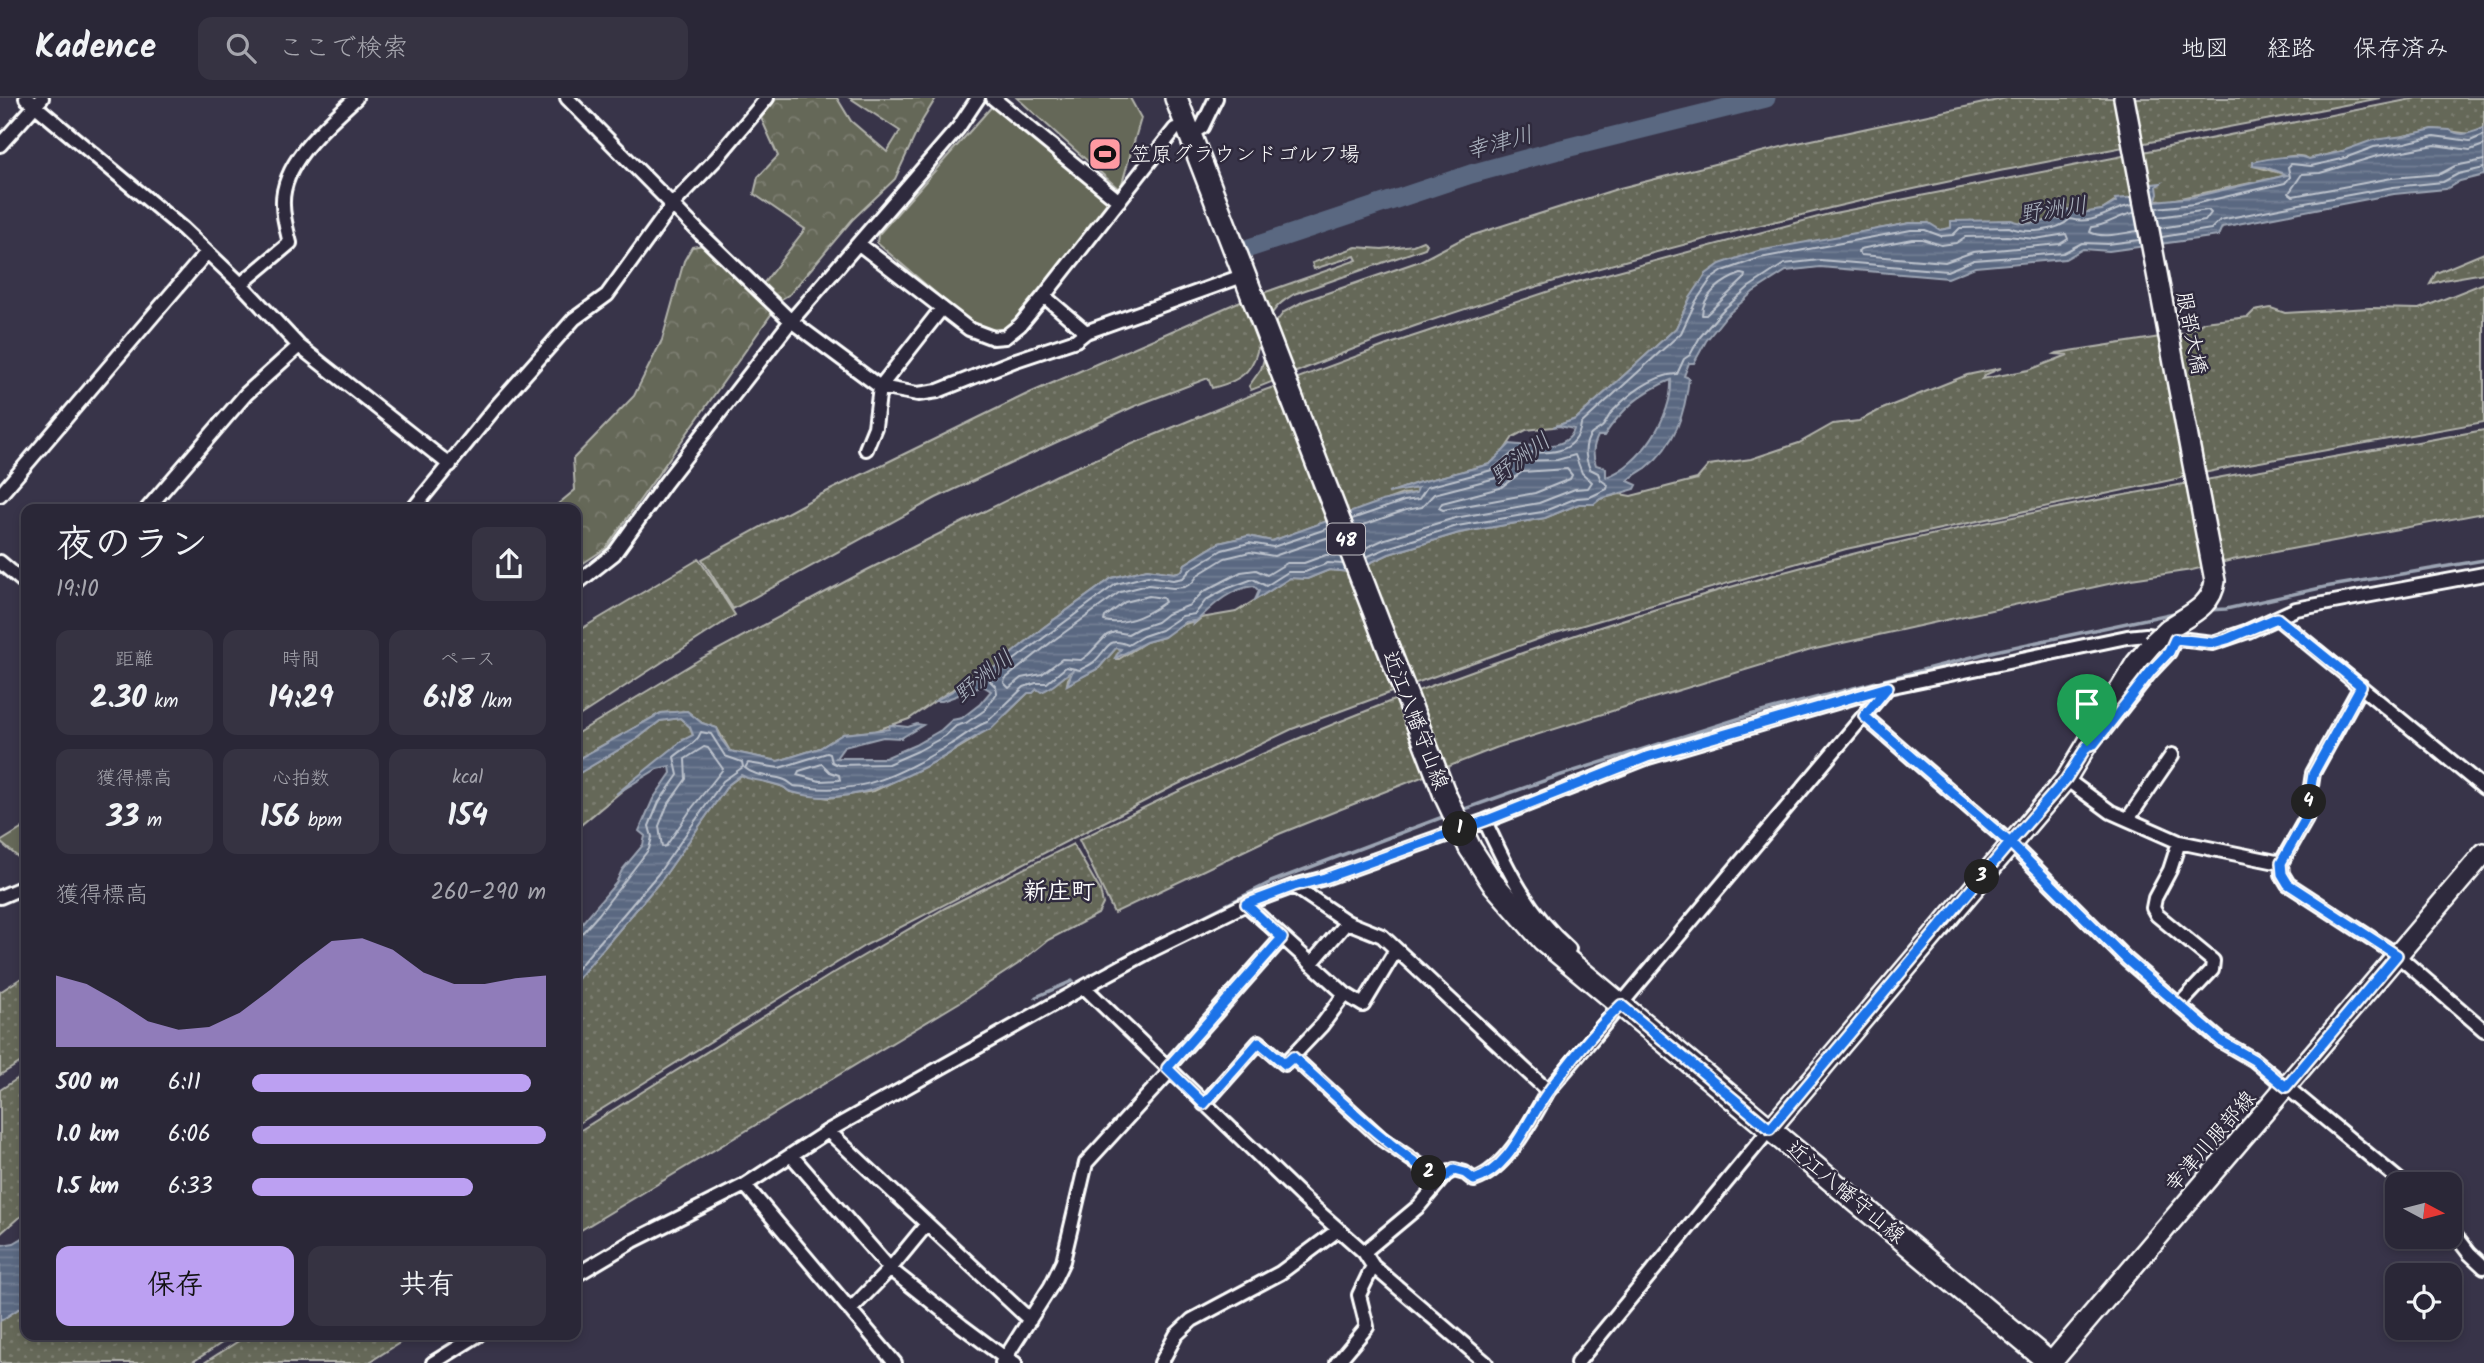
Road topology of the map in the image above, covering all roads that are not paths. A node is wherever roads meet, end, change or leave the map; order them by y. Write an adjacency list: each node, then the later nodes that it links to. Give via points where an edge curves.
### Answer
1 (356, 98): 17 (street, via 299,157 284,190 290,243)
2 (567, 98): 13 (street)
3 (767, 98): 13 (street)
4 (978, 98): 14 (street)
5 (993, 98): 12 (street)
6 (1176, 98): 10 (main road, 近江八幡守山線 / 48)
7 (1216, 98): 10 (street, via 1202,127)
8 (2124, 98): 34 (street, 服部大橋, via 2214,576 2213,594 2207,603)
9 (34, 100): 11 (street); 15 (street)
10 (1183, 132): 12 (street); 16 (main road, 近江八幡守山線 / 48)
11 (0, 145)
12 (1119, 201): 18 (street)
13 (673, 204): 20 (street); 25 (street, via 607,295 575,319)
14 (859, 244): 19 (street); 20 (street)
15 (207, 252): 17 (street); 26 (street)
16 (1245, 275): 21 (street); 59 (main road, 近江八幡守山線 / 48, bridge, via 1443,792 1470,848 1492,882 1543,940)
17 (241, 284): 22 (street)
18 (1044, 296): 19 (street, via 1005,337 982,335); 21 (street)
19 (942, 308): 23 (street)
20 (791, 321): 23 (street); 32 (street, via 614,554)
21 (1086, 332): 23 (street, via 1076,340 938,391 918,394)
22 (299, 346): 25 (street); 27 (street, via 246,394)
23 (880, 387): 24 (street, via 875,427)
24 (866, 449)
25 (450, 465): 28 (street)
26 (0, 495)
27 (151, 504)
28 (417, 504)
29 (0, 562): 31 (street)
30 (2484, 574): 33 (street, via 2296,609)
31 (21, 580)
32 (581, 580)
33 (2277, 618): 34 (street, via 2213,643); 35 (street)
34 (2172, 634): 36 (street, via 2127,637); 38 (street, bridge, via 2152,643 2136,663); 38 (street, via 2169,652 2094,744)
35 (2361, 686): 41 (street); 47 (street, via 2313,774 2306,818)
36 (1888, 687): 37 (street); 43 (street, via 1647,757)
37 (1864, 716): 45 (street); 59 (street)
38 (2087, 746): 40 (street)
39 (2172, 755): 42 (street)
40 (2066, 779): 42 (street); 45 (street)
41 (2484, 788)
42 (2128, 819): 44 (street)
43 (1485, 821): 48 (street); 59 (street, via 1536,915 1613,987)
44 (2179, 842): 47 (street); 60 (street, via 2153,908 2213,961 2212,970)
45 (2010, 843): 60 (street); 67 (street)
46 (2484, 853): 55 (street, 幸津川服部線)
47 (2281, 863): 55 (street, via 2288,884)
48 (1294, 886): 51 (street); 52 (street)
49 (21, 888): 50 (street)
50 (0, 897)
51 (1246, 904): 53 (street); 57 (street)
52 (1347, 922): 54 (street, via 1382,936); 56 (street)
53 (1282, 938): 56 (street); 63 (street)
54 (1396, 950): 58 (street, via 1363,1005); 65 (street)
55 (2397, 955): 61 (street); 64 (street, 幸津川服部線)
56 (1311, 964): 58 (street)
57 (1084, 987): 63 (street); 68 (street)
58 (1345, 993): 62 (street)
59 (1621, 1005): 65 (street); 67 (main road, 近江八幡守山線 / 48)
60 (2179, 1005): 64 (street)
61 (2484, 1030)
62 (1293, 1057): 66 (street, via 1285,1064 1259,1042); 71 (street, via 1382,1139)
63 (1169, 1070): 66 (street); 82 (street, via 1086,1163 1063,1261)
64 (2286, 1087): 70 (street); 91 (street, 幸津川服部線)
65 (1548, 1091): 71 (street, via 1522,1137 1482,1178 1474,1180 1454,1170)
66 (1204, 1104): 74 (street)
67 (1770, 1129): 90 (street); 91 (main road, 近江八幡守山線 / 48)
68 (828, 1131): 69 (street); 73 (street)
69 (791, 1155): 72 (street); 79 (street)
70 (2390, 1172)
71 (1441, 1180): 76 (street, via 1419,1206)
72 (745, 1185): 80 (street); 81 (street)
73 (927, 1224): 79 (street); 82 (street)
74 (1338, 1230): 76 (street); 87 (street, via 1280,1273 1192,1320 1176,1335)
75 (2462, 1244): 78 (street)
76 (1364, 1252): 77 (street)
77 (1373, 1266): 88 (street, via 1359,1295 1367,1327); 89 (street)
78 (2484, 1267)
79 (890, 1269): 81 (street); 84 (street)
80 (581, 1272)
81 (850, 1310): 86 (street)
82 (1030, 1320): 84 (street)
83 (470, 1340): 85 (street)
84 (1008, 1362)
85 (433, 1363)
86 (895, 1363)
87 (1161, 1363)
88 (1337, 1363)
89 (1486, 1363)
90 (1577, 1363)
91 (2051, 1363)

